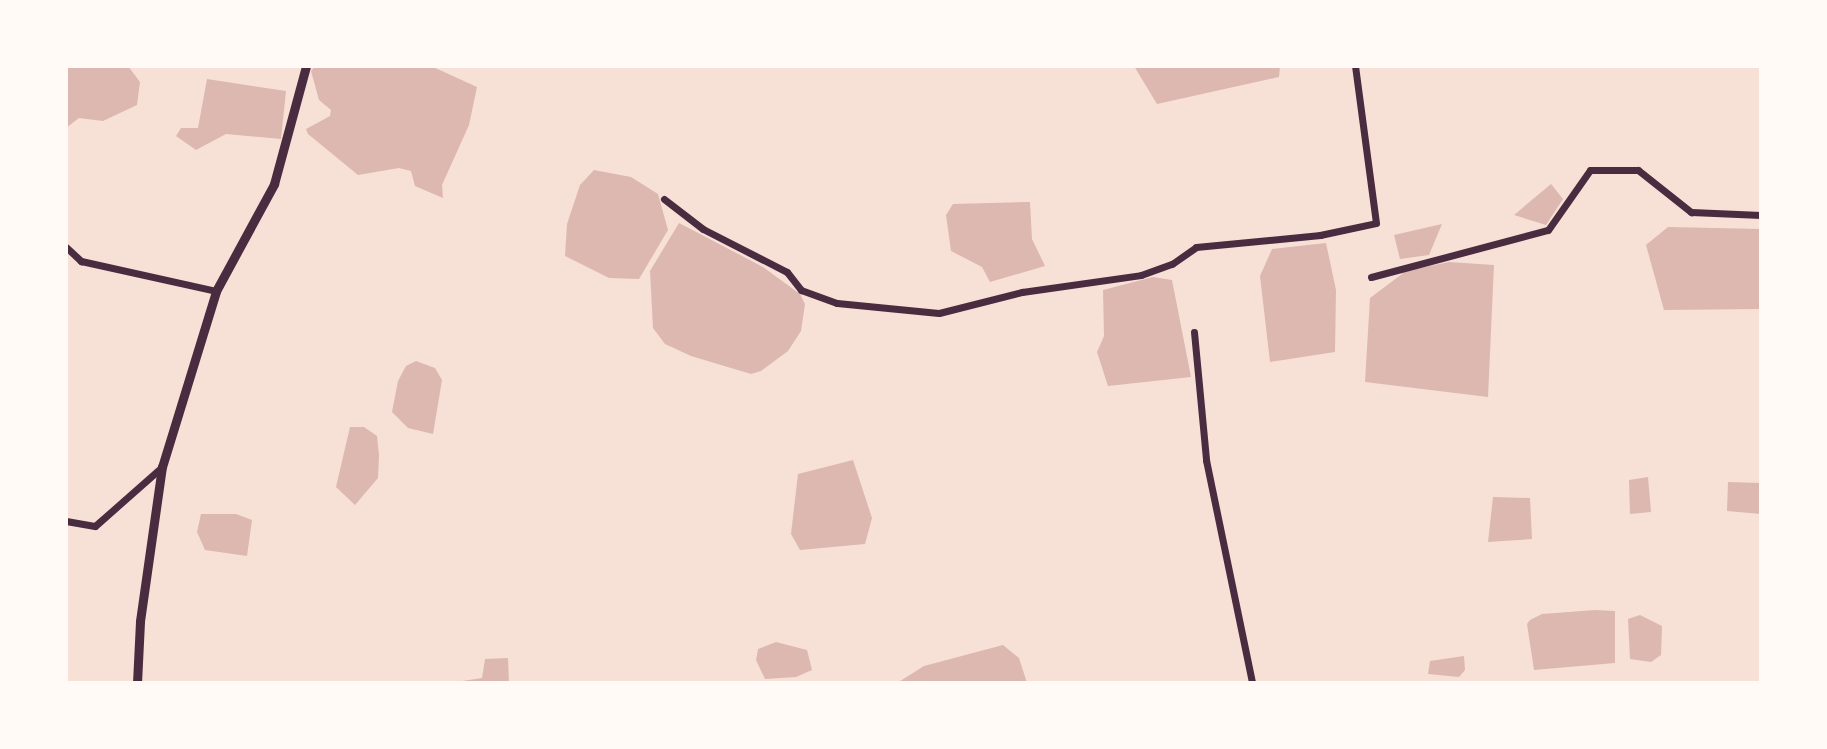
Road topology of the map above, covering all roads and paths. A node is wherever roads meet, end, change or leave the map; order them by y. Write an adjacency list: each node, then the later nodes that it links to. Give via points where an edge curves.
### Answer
1 (306, 66): 7 (street, via 274,184)
2 (1355, 66): 3 (street, via 1376,223 1320,235 1196,247 1172,264 1141,275 1022,292 939,313 837,303 801,290 787,272 703,229)
3 (664, 199)
4 (1761, 215): 6 (street, via 1691,212 1638,170 1590,170 1548,230)
5 (66, 247): 7 (street, via 81,261)
6 (1371, 277)
7 (216, 291): 9 (street)
8 (1194, 332): 12 (street, via 1206,460)
9 (162, 467): 10 (street, via 95,526); 11 (street, via 142,605)
10 (66, 521)
11 (137, 683)
12 (1252, 683)

